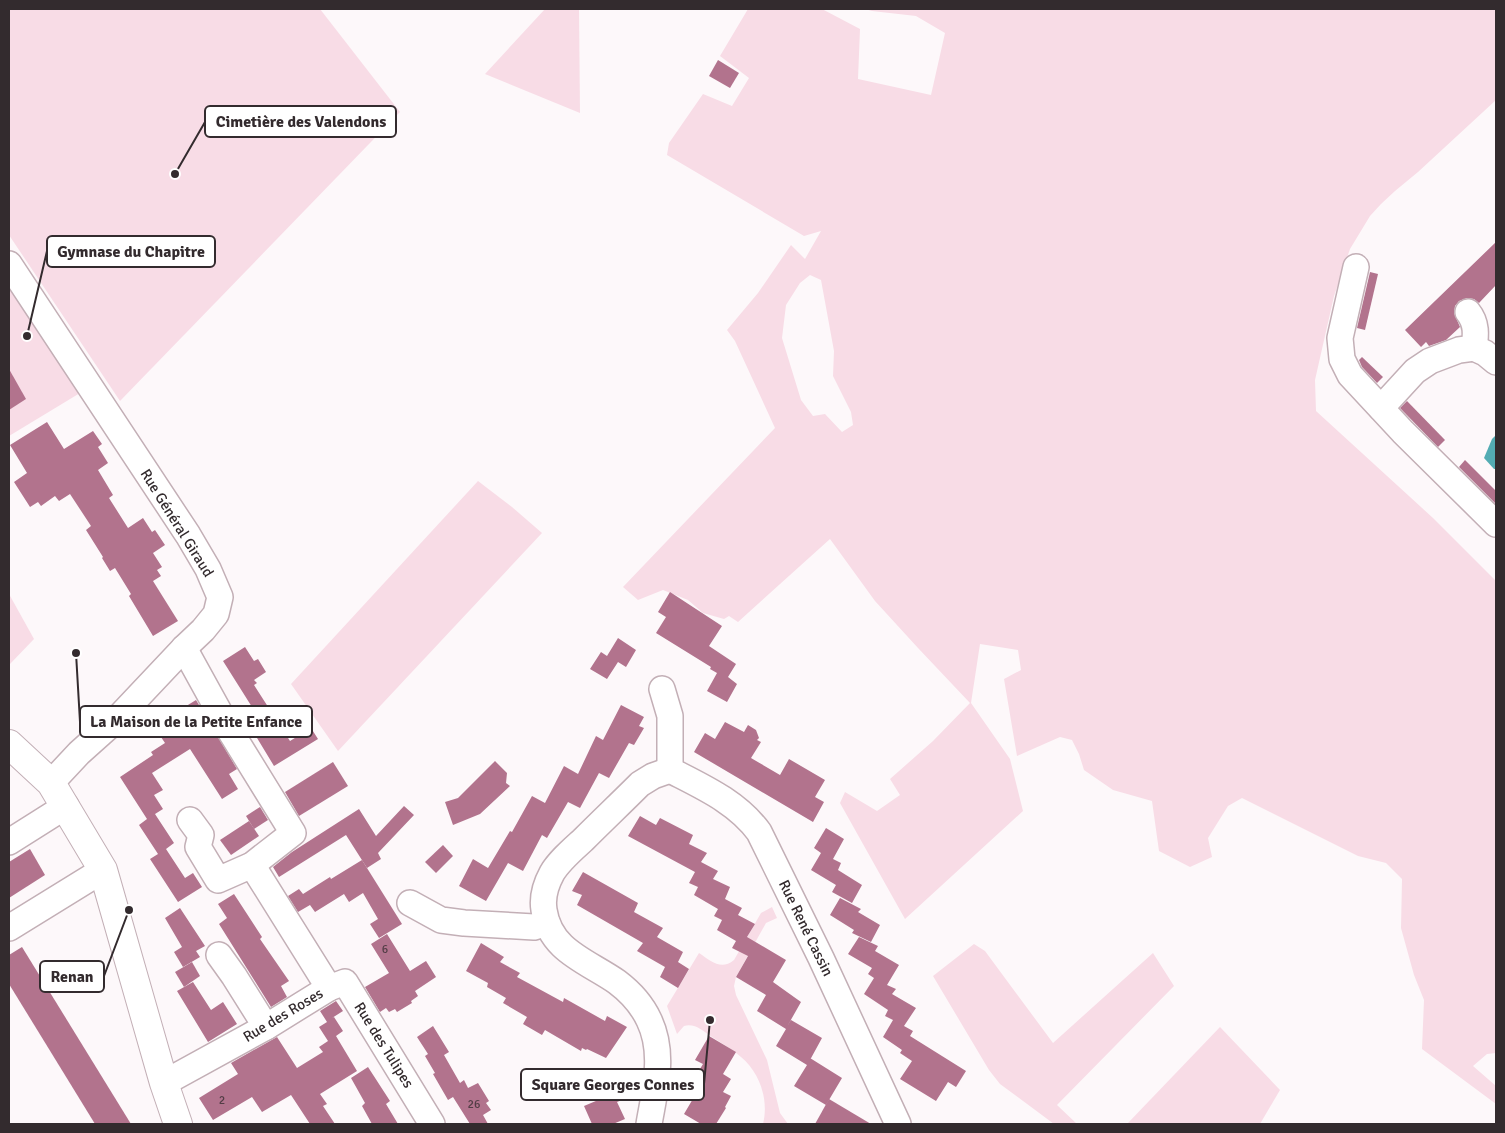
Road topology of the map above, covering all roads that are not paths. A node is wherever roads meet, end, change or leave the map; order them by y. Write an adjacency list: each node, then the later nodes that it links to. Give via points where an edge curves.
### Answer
1 (9, 264): 8 (street, Rue Général Giraud, via 208,569 220,597 216,614)
2 (1356, 266): 6 (street, via 1340,338 1342,359 1350,375)
3 (1468, 312): 4 (street, via 1475,326)
4 (1474, 348): 5 (street); 6 (street, via 1430,361 1415,371)
5 (1496, 362)
6 (1381, 408): 7 (street)
7 (1496, 524)
8 (184, 648): 12 (street, Rue Général Giraud); 16 (street, via 227,726 293,833)
9 (662, 689): 11 (street, via 670,716)
10 (9, 744): 12 (main road)
11 (670, 770): 19 (street, via 640,784 558,864 546,889 544,907); 28 (street, Rue René Cassin, via 732,805 759,832)
12 (51, 783): 13 (main road)
13 (66, 806): 15 (street); 17 (main road)
14 (190, 820): 16 (street, via 201,834 198,847 218,880)
15 (9, 842)
16 (252, 865): 22 (street, Rue des Roses)
17 (103, 870): 20 (street); 24 (main road)
18 (410, 903): 19 (street, via 441,920 464,924 534,927)
19 (547, 923): 27 (street, via 560,945 617,982 636,1000 648,1019 658,1057)
20 (9, 928)
21 (219, 955): 23 (street)
22 (328, 988): 23 (street, Rue des Roses); 26 (street, Rue des Tulipes, via 345,982)
23 (266, 1027): 24 (street, Rue des Roses)
24 (164, 1083): 25 (main road)
25 (178, 1124)
26 (431, 1124)
27 (649, 1124)
28 (898, 1124)

